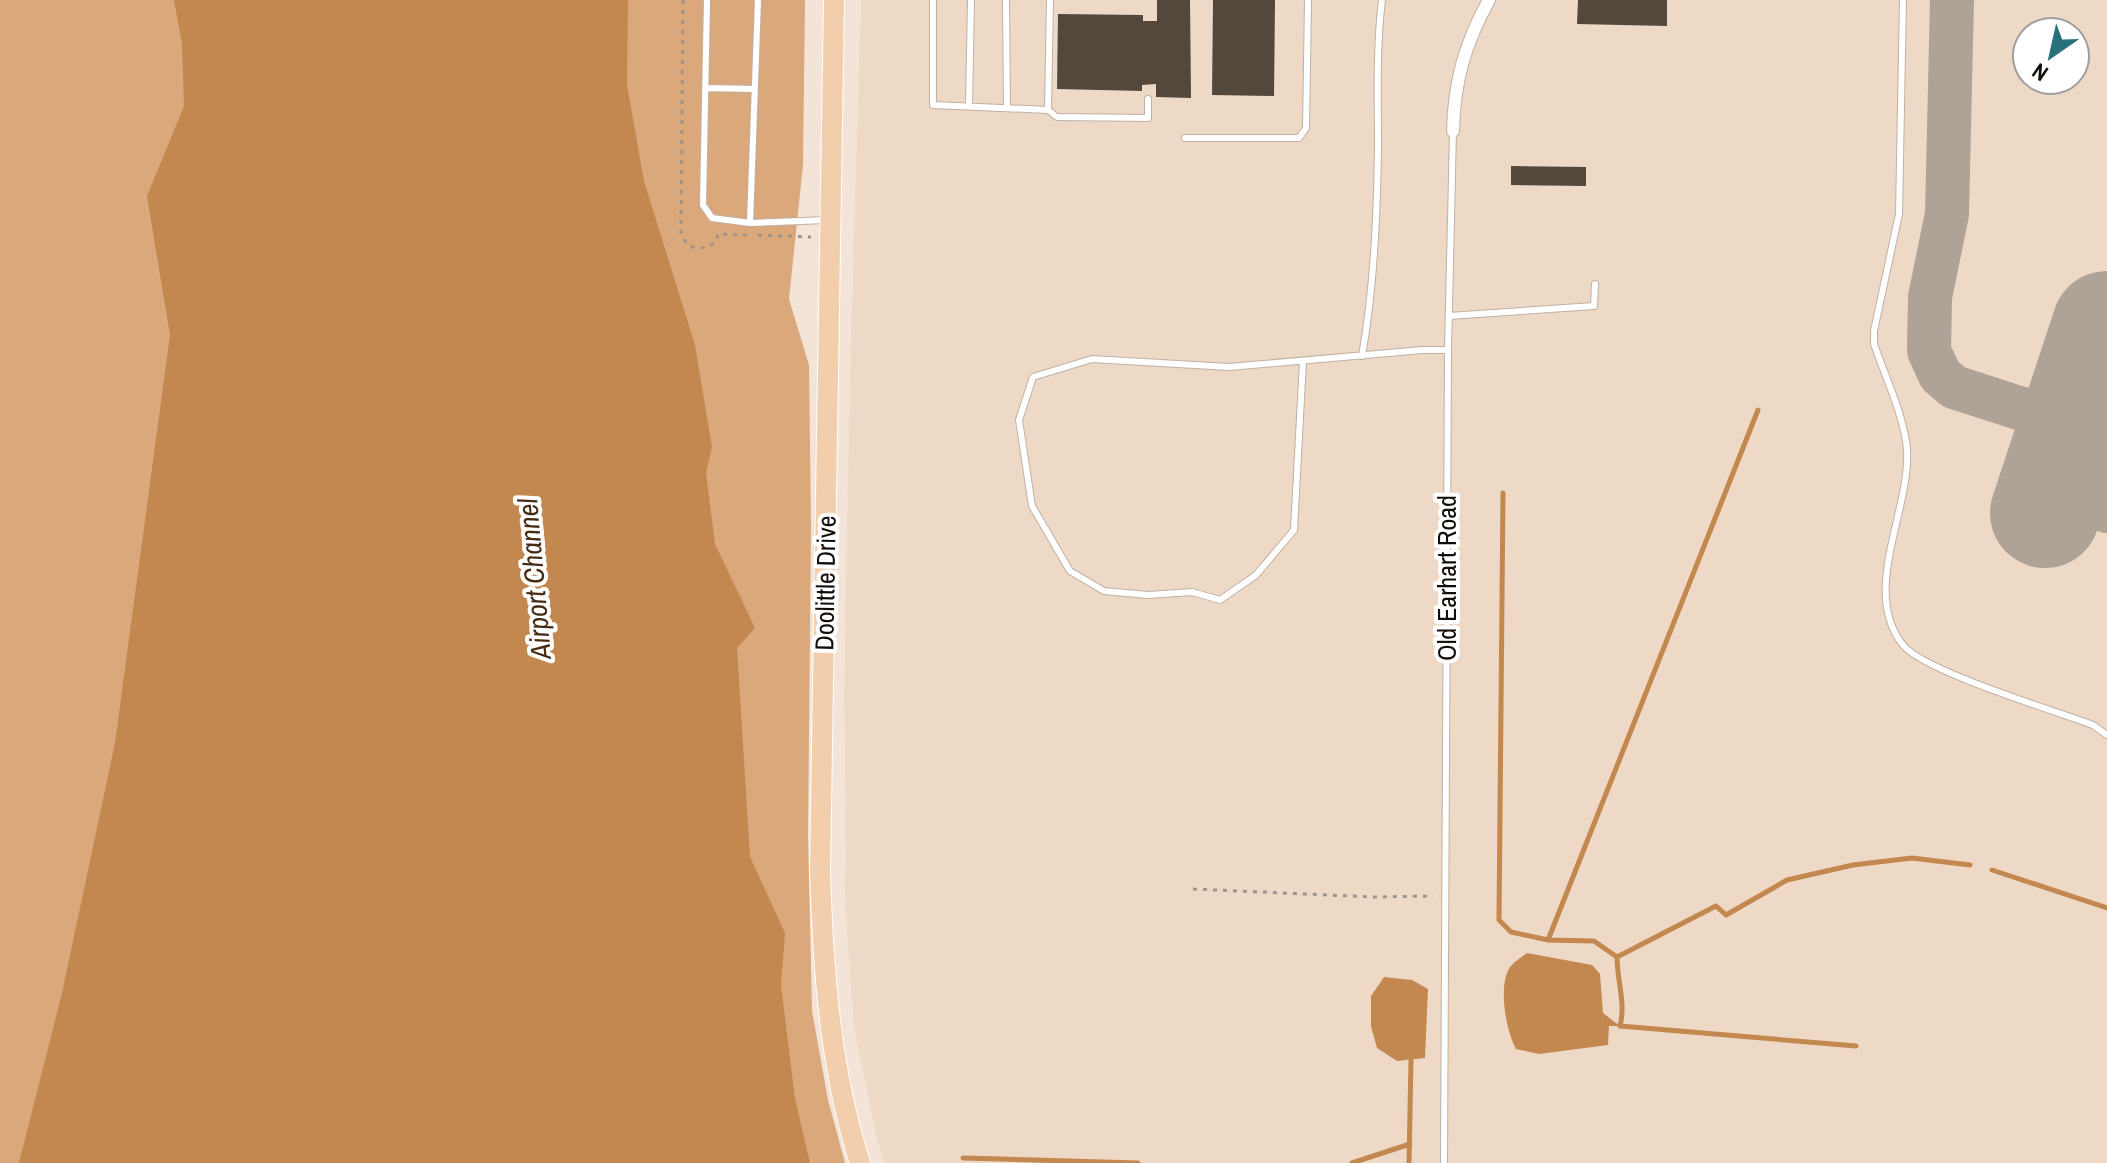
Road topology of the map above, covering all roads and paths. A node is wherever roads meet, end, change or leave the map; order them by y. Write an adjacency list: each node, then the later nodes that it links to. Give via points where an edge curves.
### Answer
1 (707, 0): 12 (lane)
2 (758, 0): 13 (lane)
3 (834, 0): 20 (main road, Doolittle Drive)
4 (933, 0): 15 (lane, via 933,105)
5 (971, 0): 15 (lane)
6 (1006, 0): 16 (lane)
7 (1050, 0): 17 (lane)
8 (1308, 0): 19 (lane, via 1306,128 1299,138)
9 (1382, 0): 25 (lane, via 1372,299)
10 (1489, 0): 18 (street, Old Earhart Road, via 1460,65)
11 (1903, 0): 27 (lane, via 1899,214 1874,331 1907,447 1907,478 1885,585 1888,616 1903,646 1934,667 2093,725)
12 (705, 88): 13 (lane); 21 (lane, via 703,205 712,218)
13 (755, 89): 21 (lane)
14 (1148, 99): 17 (lane, via 1148,118 1057,117)
15 (969, 106): 16 (lane)
16 (1007, 108): 17 (lane)
17 (1048, 110)
18 (1453, 131): 23 (lane, Old Earhart Road)
19 (1185, 138)
20 (831, 220): 21 (lane); 30 (main road, Doolittle Drive, via 822,941 837,1070)
21 (750, 223)
22 (1595, 284): 23 (lane, via 1594,306)
23 (1449, 316): 24 (lane, Old Earhart Road)
24 (1448, 350): 25 (lane); 29 (lane, Old Earhart Road)
25 (1362, 356): 26 (lane)
26 (1303, 361): 26 (lane, via 1229,367 1092,359 1033,377 1019,420 1032,506 1070,571 1104,591 1192,592 1220,600 1256,575 1294,530)
27 (2107, 735)
28 (1193, 889): 29 (path)
29 (1444, 896): 31 (lane, Old Earhart Road)
30 (860, 1163)
31 (1444, 1163)

